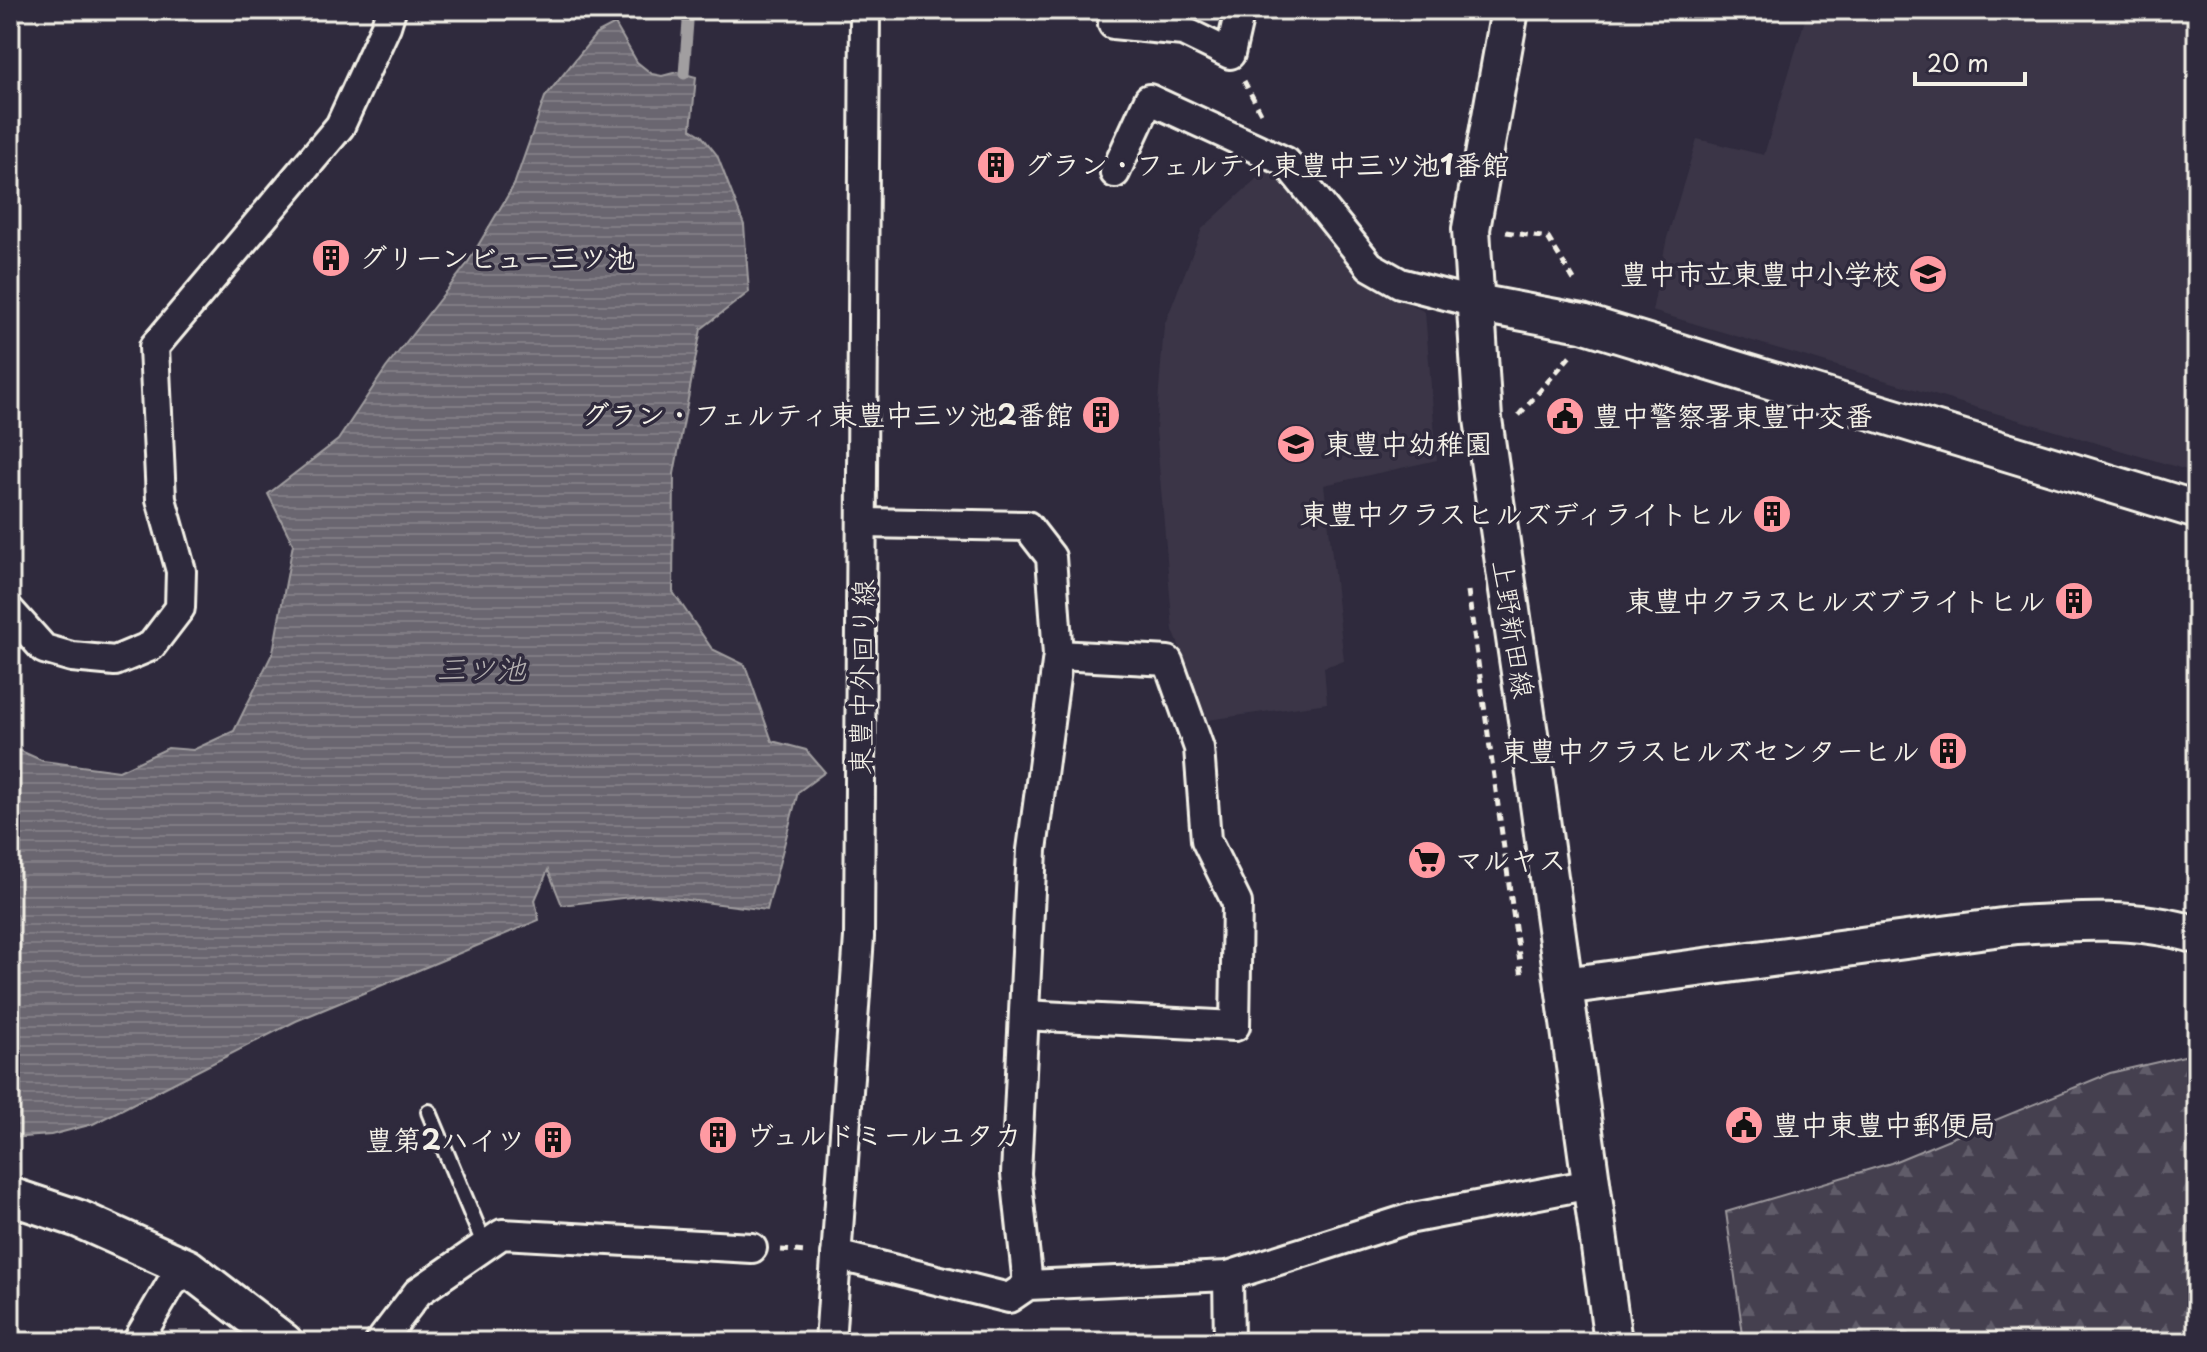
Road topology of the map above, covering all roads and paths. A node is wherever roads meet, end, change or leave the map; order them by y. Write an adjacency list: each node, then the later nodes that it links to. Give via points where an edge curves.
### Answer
1 (391, 10): 14 (street, via 340,126 154,347 161,499 181,571 180,608 151,646 115,661 44,649)
2 (865, 10): 13 (street, 東豊中外回り線)
3 (1115, 10): 6 (street, via 1113,24 1183,31)
4 (1240, 10): 6 (street)
5 (1510, 10): 11 (street, 上野新田線, via 1471,229)
6 (1230, 54): 7 (path)
7 (1286, 162): 8 (street, via 1149,99); 11 (street, via 1370,266 1400,283)
8 (1115, 173)
9 (1508, 219): 10 (path, via 1506,233 1548,238)
10 (1580, 288)
11 (1476, 303): 12 (street, via 1582,323); 17 (street, 上野新田線, via 1483,419)
12 (2197, 510)
13 (864, 523): 15 (street, via 1027,526 1051,557); 24 (street, 東豊中外回り線, via 859,937)
14 (10, 611)
15 (1058, 655): 18 (street, via 1032,850); 18 (street, via 1168,661 1199,748 1206,840 1237,903 1235,1026)
16 (2197, 935): 17 (street, via 2090,919)
17 (1564, 986): 20 (street, 上野新田線)
18 (1024, 1015): 27 (street, via 1016,1174)
19 (429, 1112): 22 (lane)
20 (1591, 1184): 26 (street, via 1408,1219); 33 (street, 上野新田線)
21 (10, 1196): 25 (street, via 79,1219)
22 (485, 1246): 23 (street, via 502,1234); 30 (street, via 418,1292)
23 (752, 1248): 24 (path)
24 (836, 1255): 27 (street, via 1009,1298); 31 (street, 東豊中外回り線)
25 (188, 1268): 28 (street, via 171,1284); 29 (street)
26 (1228, 1276): 27 (street); 32 (street)
27 (1028, 1285)
28 (137, 1342)
29 (284, 1342)
30 (380, 1342)
31 (830, 1342)
32 (1229, 1342)
33 (1613, 1342)

